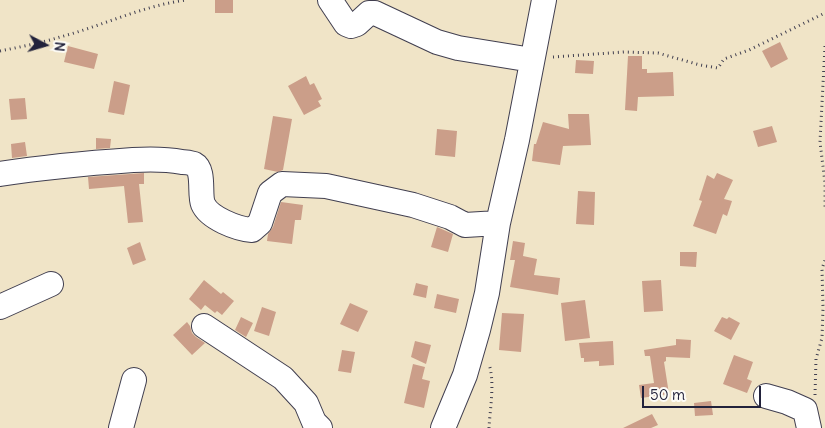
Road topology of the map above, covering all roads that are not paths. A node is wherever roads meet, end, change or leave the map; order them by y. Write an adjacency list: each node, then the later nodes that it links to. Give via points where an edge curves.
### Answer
1 (330, 0): 3 (street, via 346,24 351,26 368,13 375,13 437,42)
2 (544, 0): 3 (street)
3 (532, 60): 5 (street)
4 (0, 174): 5 (street, via 129,160 162,159 193,164 201,178 204,204 213,216 242,230 252,230 260,223 270,194 282,184 326,186 413,205 465,224)
5 (498, 223): 13 (street, via 478,330 465,375)
6 (51, 284): 7 (street)
7 (0, 307)
8 (204, 326): 12 (street, via 283,378 306,403)
9 (134, 380): 11 (street)
10 (766, 396): 14 (street, via 806,410)
11 (121, 428)
12 (320, 428)
13 (443, 428)
14 (809, 428)

